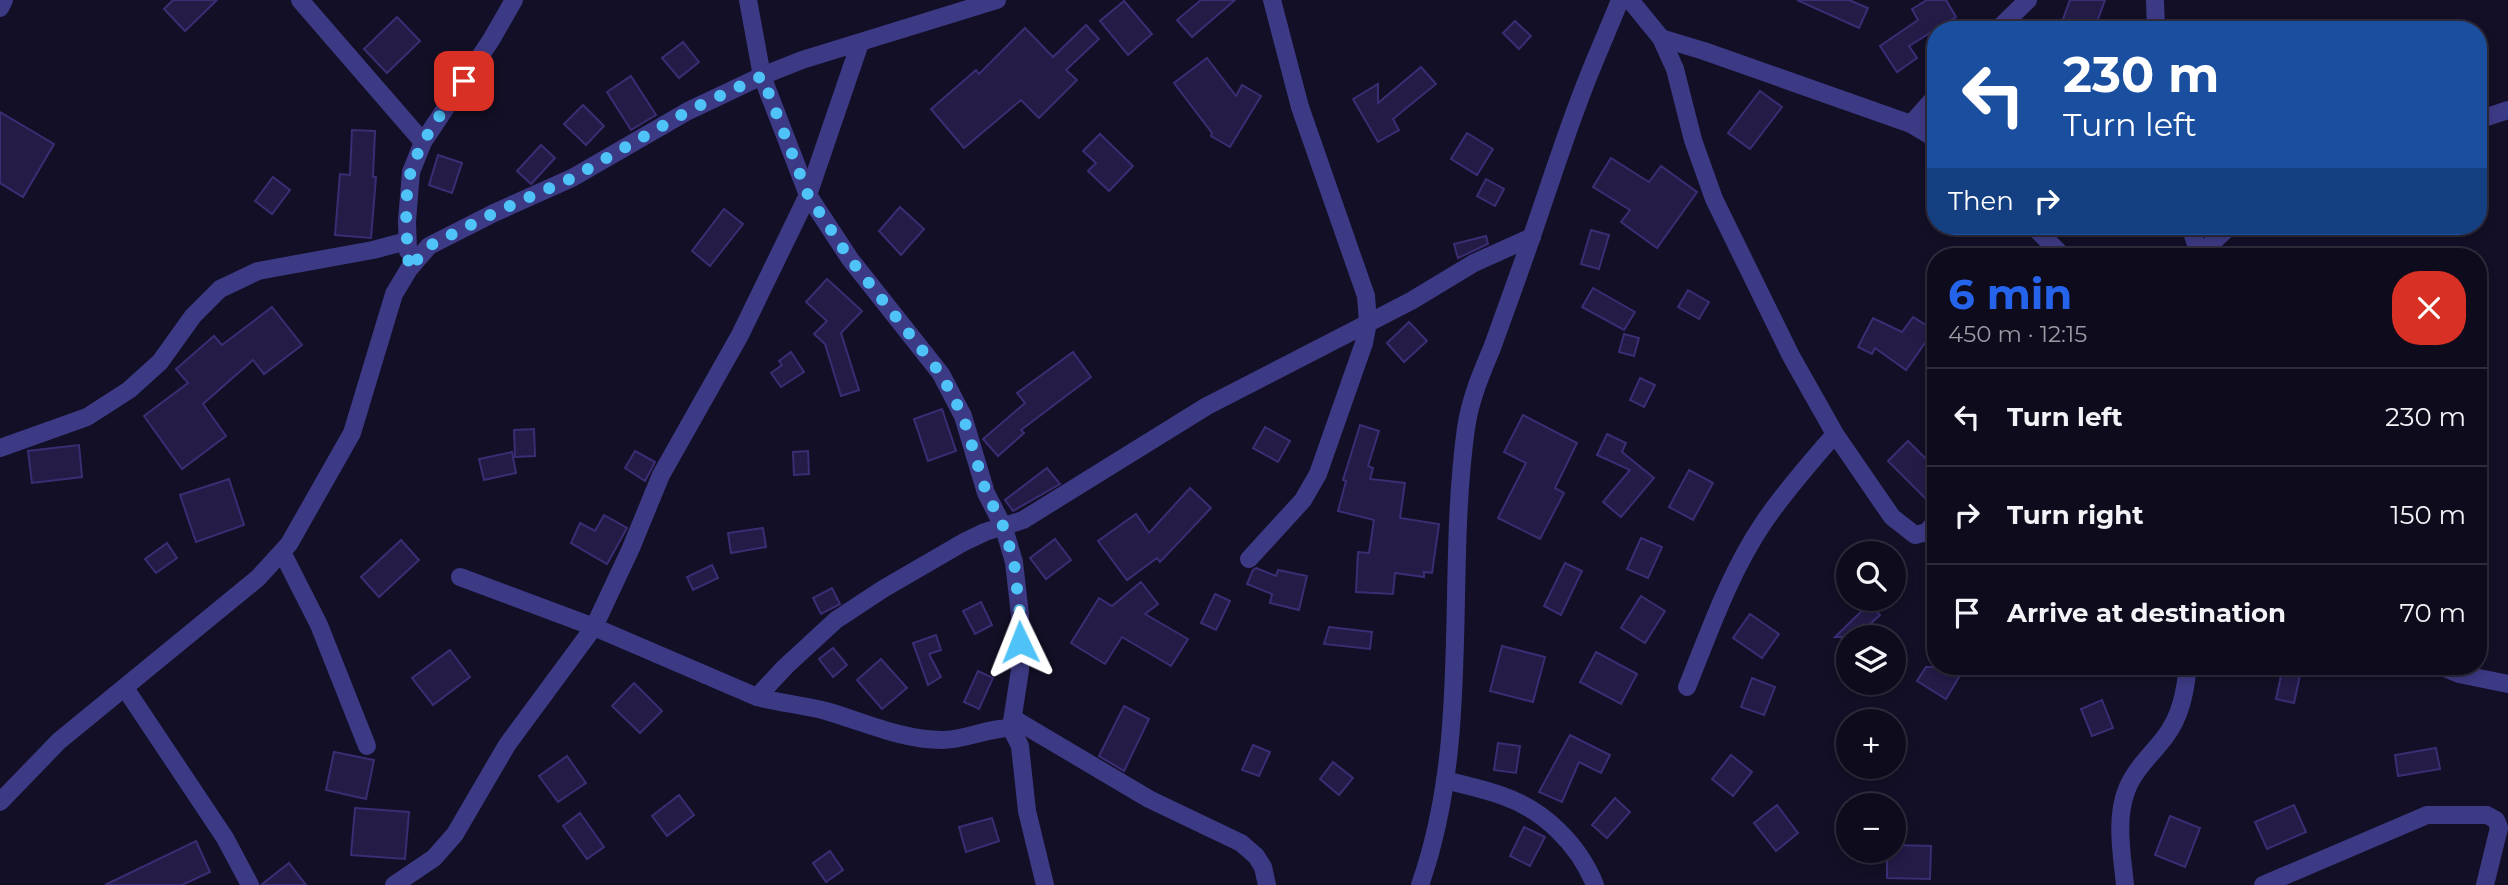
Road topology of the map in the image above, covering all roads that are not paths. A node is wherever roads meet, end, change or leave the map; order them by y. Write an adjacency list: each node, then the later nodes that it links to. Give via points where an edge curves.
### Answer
1 (4, 0): 11 (street)
2 (300, 0): 22 (street)
3 (514, 0): 22 (street)
4 (748, 0): 16 (street)
5 (997, 0): 15 (street)
6 (1272, 0): 31 (street, via 1300,107 1366,296)
7 (1620, 0): 26 (street, via 1580,97)
8 (1630, 0): 14 (street)
9 (2028, 0): 12 (street)
10 (2155, 0): 13 (street)
11 (0, 8)
12 (2006, 21)
13 (2156, 21)
14 (1661, 38): 20 (street); 32 (street, via 1675,69 1714,200)
15 (860, 43): 16 (street); 23 (street)
16 (762, 76): 23 (street); 30 (street, via 688,111 572,178 429,246)
17 (1927, 106): 20 (street)
18 (2508, 110): 19 (street)
19 (2487, 117)
20 (1911, 124): 21 (street)
21 (1927, 134)
22 (423, 142): 27 (street, via 411,172)
23 (808, 195): 34 (street, via 850,259 941,374 963,416 986,492); 39 (street, via 740,335 661,475)
24 (2042, 235): 28 (street)
25 (2221, 235): 29 (street)
26 (1532, 237): 31 (street, via 1474,263); 48 (street, via 1466,425 1455,696)
27 (407, 241): 30 (street); 33 (street, via 258,271 220,289 193,316 160,362 129,390 87,417)
28 (2055, 248)
29 (2207, 248)
30 (409, 269): 36 (street, via 394,294 352,433)
31 (1368, 322): 34 (street, via 1207,406); 37 (street, via 1318,474 1303,500)
32 (1835, 434): 35 (street, via 1898,522 1915,535); 43 (street, via 1787,491 1743,556)
33 (0, 448)
34 (1004, 528): 45 (street, via 964,542 858,604); 46 (street, via 1014,562 1020,615 1020,670)
35 (1927, 532)
36 (282, 552): 44 (street, via 258,578); 47 (street, via 320,625)
37 (1249, 559)
38 (460, 577): 39 (street)
39 (594, 627): 45 (street); 51 (street, via 507,745 455,834 434,858)
40 (2188, 675): 56 (street, via 2178,715 2126,792 2120,832)
41 (2464, 675): 42 (street)
42 (2508, 684)
43 (1687, 687)
44 (125, 688): 49 (street, via 59,741); 50 (street, via 225,838)
45 (757, 697): 46 (street, via 920,739 945,740)
46 (1013, 724): 52 (street); 53 (street, via 1149,799 1241,843 1256,856)
47 (368, 746)
48 (1445, 780): 54 (street); 55 (street, via 1504,796 1547,821 1569,842)
49 (0, 802)
50 (250, 885)
51 (394, 885)
52 (1045, 885)
53 (1268, 885)
54 (1420, 885)
55 (1595, 885)
56 (2125, 885)
57 (2263, 885): 58 (street, via 2412,819 2441,813 2487,815 2496,820 2499,828)
58 (2485, 885)

